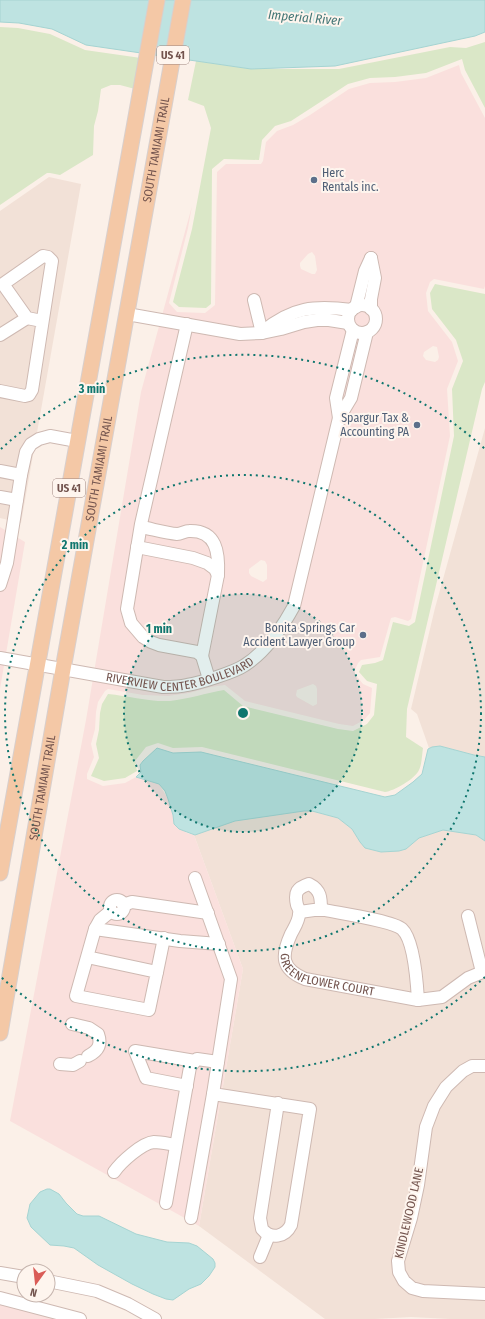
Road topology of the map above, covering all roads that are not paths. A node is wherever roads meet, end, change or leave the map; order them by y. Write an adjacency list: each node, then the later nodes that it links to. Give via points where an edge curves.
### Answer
1 (156, 0): 16 (main road, US 41)
2 (183, 0): 6 (main road, SOUTH TAMIAMI TRAIL / US 41)
3 (254, 300): 12 (street)
4 (354, 308): 5 (street, via 365,306); 5 (street, RIVERVIEW CENTER BOULEVARD, via 371,258 375,278); 10 (street, RIVERVIEW CENTER BOULEVARD, via 349,314); 12 (street, via 307,308 274,322)
5 (371, 309): 11 (street, RIVERVIEW CENTER BOULEVARD, via 375,314 375,323 374,327)
6 (127, 314): 9 (street); 28 (main road, SOUTH TAMIAMI TRAIL / US 41)
7 (27, 318): 8 (street); 8 (street, via 3,284 43,256 48,257 52,261); 13 (street)
8 (42, 321): 14 (street, via 32,390 26,396)
9 (187, 324): 12 (street, via 240,334); 21 (street)
10 (351, 326): 11 (street, via 358,332); 12 (street, via 329,320 317,320); 15 (street, RIVERVIEW CENTER BOULEVARD, via 336,398)
11 (366, 332): 15 (street, RIVERVIEW CENTER BOULEVARD, via 351,398)
12 (262, 333)
13 (0, 336)
14 (0, 391)
15 (339, 418): 29 (street, RIVERVIEW CENTER BOULEVARD, via 294,606 281,629 263,650 245,665)
16 (77, 441): 18 (street, via 50,436 30,444); 27 (main road, US 41)
17 (0, 471): 18 (street)
18 (21, 475): 20 (street)
19 (0, 496): 20 (street)
20 (17, 500): 24 (street, via 7,563)
21 (141, 527): 22 (street); 23 (street, via 178,534 200,532 208,536 216,549)
22 (137, 547): 23 (street, via 193,558 207,563); 25 (street, via 127,609 131,623 151,642 197,652)
23 (218, 575): 25 (street)
24 (1, 580)
25 (202, 656): 29 (street)
26 (0, 658): 27 (street, RIVERVIEW CENTER BOULEVARD)
27 (38, 665): 28 (street, RIVERVIEW CENTER BOULEVARD); 30 (main road, US 41)
28 (63, 669): 29 (street, RIVERVIEW CENTER BOULEVARD, via 162,688); 44 (main road, SOUTH TAMIAMI TRAIL / US 41)
29 (209, 679)
30 (0, 873)
31 (195, 878): 34 (street)
32 (321, 910): 33 (street); 33 (street, via 320,892 309,884 297,890); 42 (street, via 392,923 402,929 411,950 417,977)
33 (300, 912): 42 (street, GREENFLOWER COURT, via 284,956 287,967 295,975)
34 (208, 914): 36 (street, via 132,902 124,905 120,913 111,911 100,920); 38 (street)
35 (468, 916): 41 (street)
36 (95, 929): 37 (street); 39 (street)
37 (164, 938): 38 (street); 40 (street)
38 (219, 944): 46 (street, via 231,978)
39 (88, 957): 40 (street); 40 (street, via 76,996 149,1010)
40 (157, 972)
41 (483, 972): 42 (street, GREENFLOWER COURT, via 468,978 442,998)
42 (418, 1000)
43 (72, 1024): 47 (street, via 89,1028 98,1034 100,1045 96,1052 73,1065)
44 (0, 1033)
45 (195, 1062): 46 (street, via 197,1059); 49 (street, via 190,1067); 49 (street, via 135,1051 146,1078)
46 (218, 1062): 50 (street)
47 (60, 1064)
48 (485, 1066): 61 (street, KINDLEWOOD LANE, via 472,1066 463,1071 446,1087 434,1106 426,1127 418,1185 398,1261 399,1272 412,1288 423,1291)
49 (187, 1086): 52 (street)
50 (213, 1094): 51 (street); 55 (street)
51 (278, 1103): 56 (street, via 260,1218 262,1230); 56 (street, via 310,1109 291,1225 280,1236)
52 (176, 1145): 53 (street, via 153,1142 143,1146 119,1164); 54 (street)
53 (114, 1172)
54 (166, 1203)
55 (190, 1218)
56 (269, 1235): 57 (street)
57 (260, 1257)
58 (0, 1273): 59 (street)
59 (16, 1276)
60 (56, 1283): 64 (street, via 97,1291)
61 (485, 1294)
62 (0, 1298): 63 (street)
63 (80, 1319)
64 (155, 1319)

